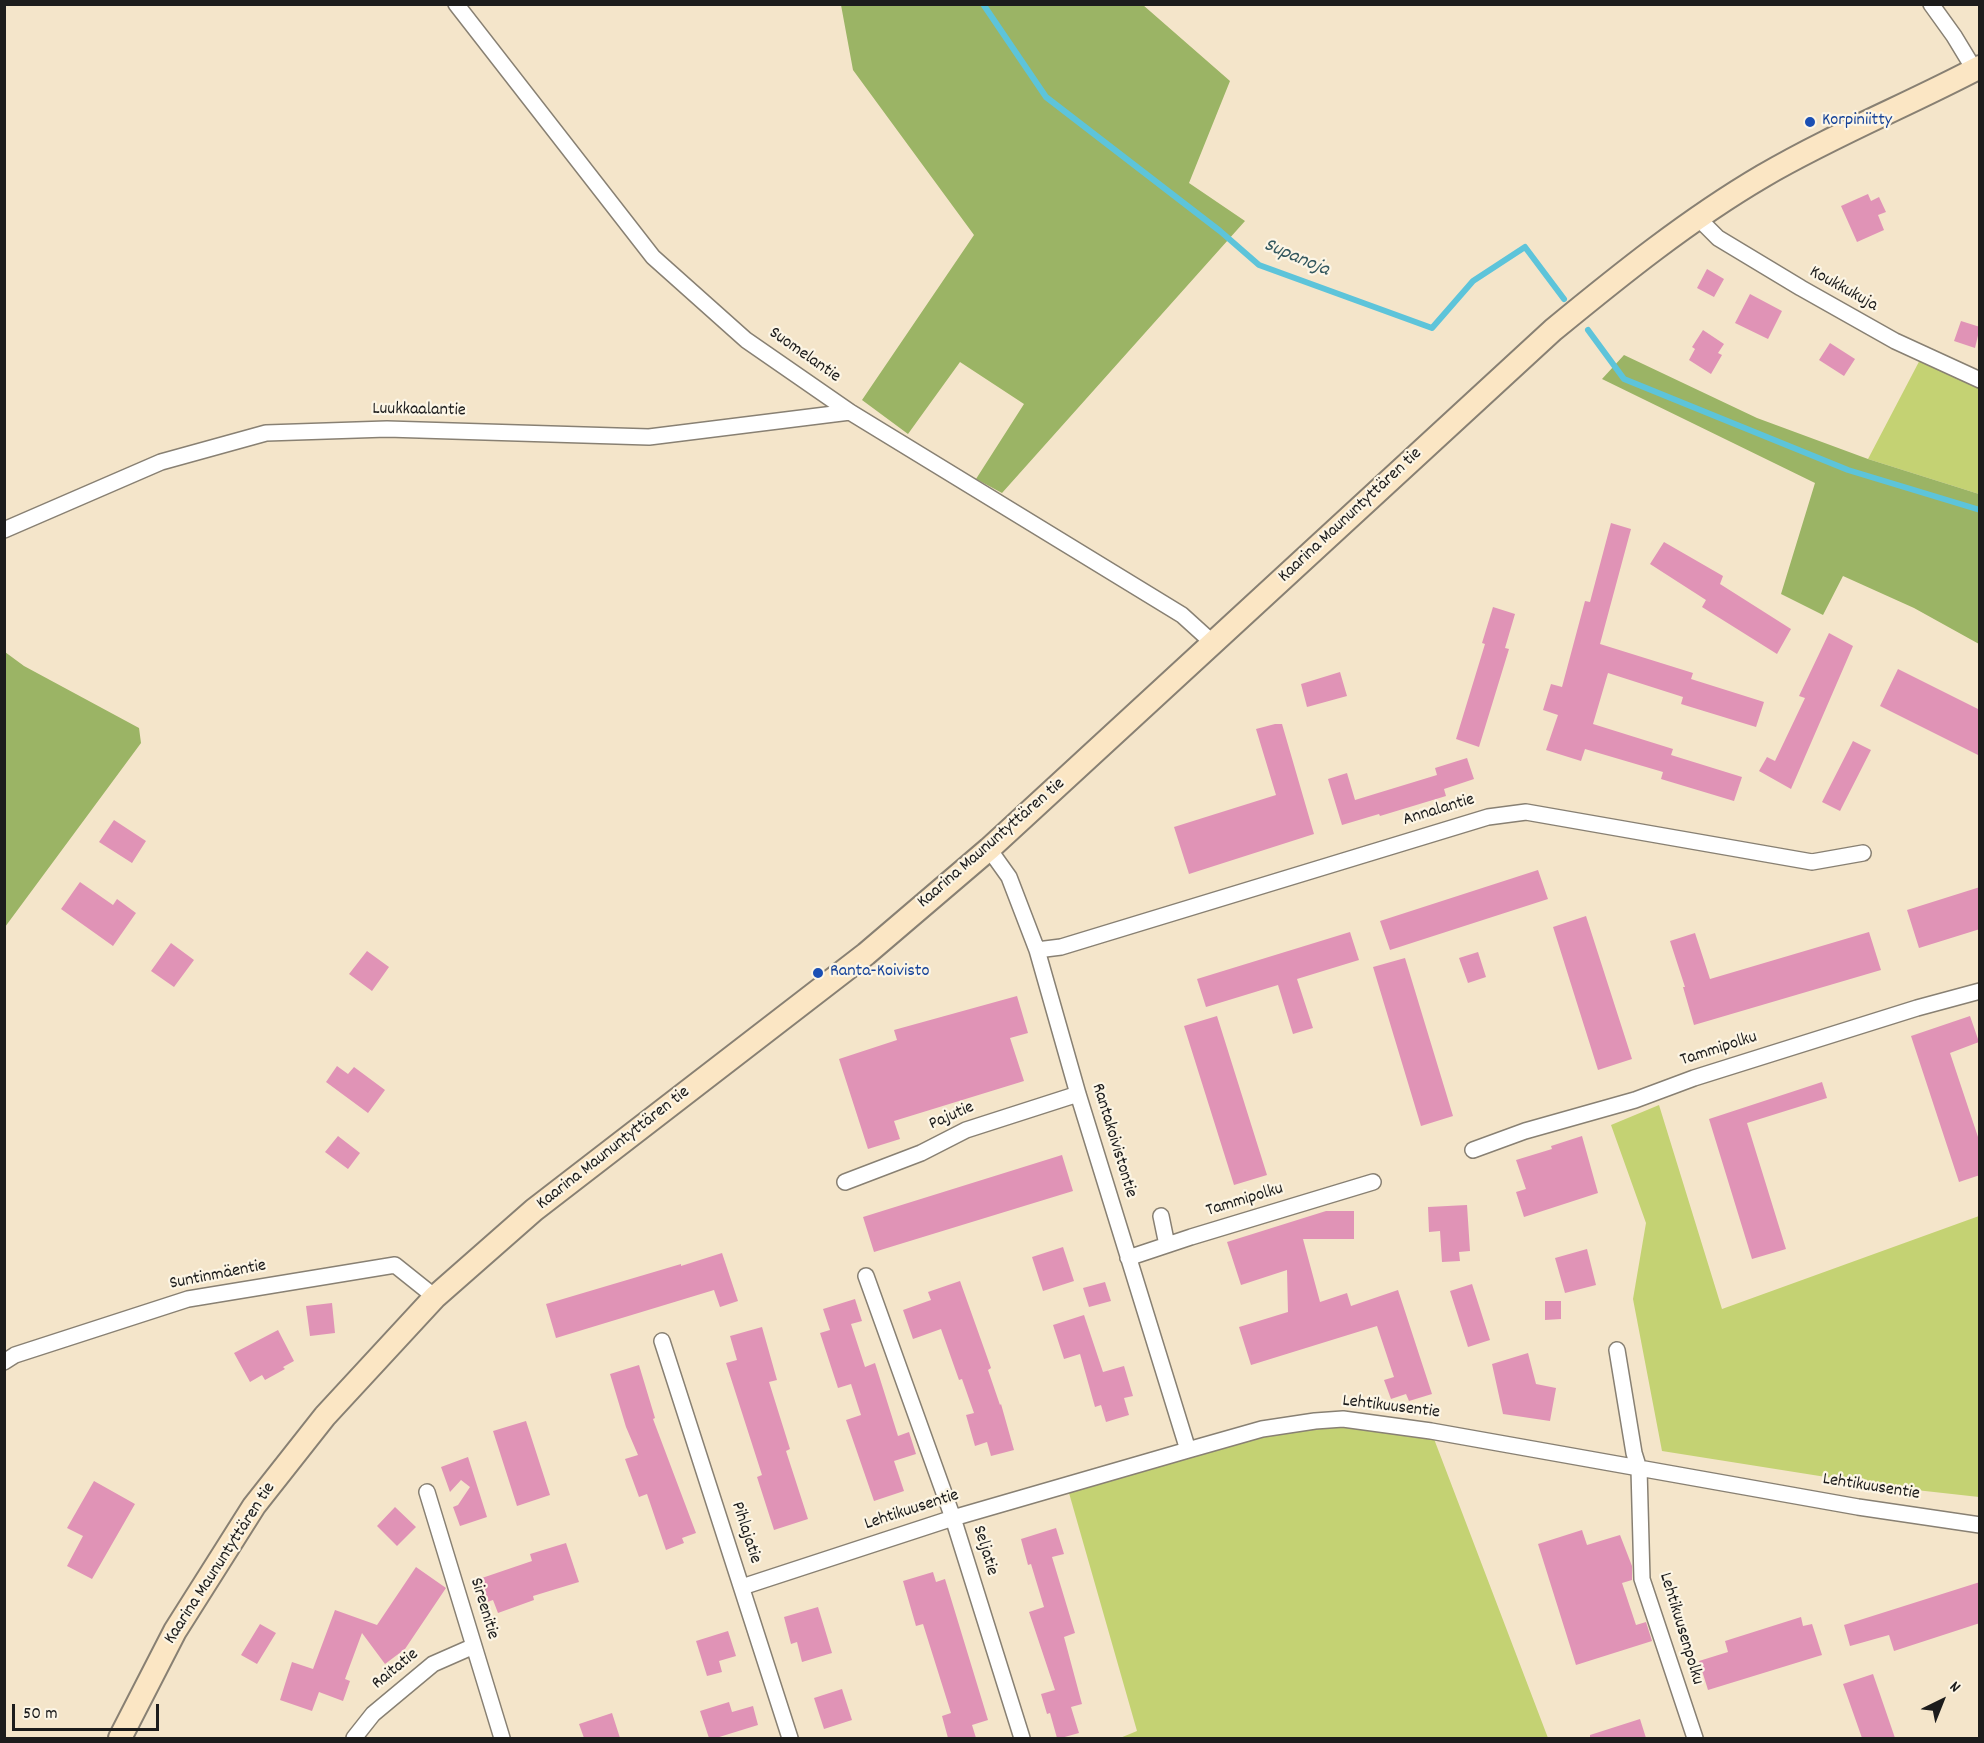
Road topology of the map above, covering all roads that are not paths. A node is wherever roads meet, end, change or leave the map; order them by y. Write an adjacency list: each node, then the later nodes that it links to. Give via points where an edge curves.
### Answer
1 (456, 4): 6 (street, Suomelantie, via 653,257 746,340)
2 (1931, 4): 3 (street)
3 (1977, 68): 4 (main road, Kaarina Maununtyttären tie, via 1764,176)
4 (1698, 218): 5 (street, Koukkukuja, via 1718,238 1801,288 1895,341); 8 (main road, Kaarina Maununtyttären tie, via 1553,330)
5 (1980, 380)
6 (850, 412): 7 (street, Luukkaalantie, via 649,437 387,429 266,433 161,462); 8 (street, Suomelantie, via 1182,615)
7 (4, 530)
8 (1214, 644): 9 (main road, Kaarina Maununtyttären tie)
9 (989, 849): 11 (street, Rantakoivistontie, via 1009,877); 21 (main road, Kaarina Maununtyttären tie, via 866,954 534,1210)
10 (1863, 853): 11 (street, Annalantie, via 1812,862 1526,812 1488,817 1061,947)
11 (1037, 950): 13 (street, Rantakoivistontie)
12 (1980, 991): 14 (street, Tammipolku)
13 (1078, 1094): 15 (street, Pajutie, via 966,1130 921,1153); 19 (street, Rantakoivistontie)
14 (1473, 1149)
15 (845, 1182)
16 (1373, 1182): 18 (street, Tammipolku)
17 (1161, 1216): 18 (street)
18 (1167, 1245): 19 (street, Tammipolku)
19 (1128, 1258): 25 (street, Rantakoivistontie)
20 (866, 1276): 28 (street, Seljatie)
21 (435, 1297): 24 (street, Suntinmäentie, via 395,1265 188,1299 15,1355); 32 (main road, Kaarina Maununtyttären tie, via 325,1416 254,1506 175,1631)
22 (662, 1341): 30 (street, Pihlajatie)
23 (1617, 1350): 26 (street, Lehtikuusenpolku)
24 (4, 1362)
25 (1188, 1450): 26 (street, Lehtikuusentie, via 1262,1429 1343,1419); 28 (street, Lehtikuusentie)
26 (1639, 1469): 29 (street, Lehtikuusentie); 37 (street, Lehtikuusenpolku, via 1642,1579)
27 (427, 1492): 31 (street, Sireenitie)
28 (953, 1518): 30 (street, Lehtikuusentie); 36 (street, Seljatie)
29 (1980, 1525)
30 (742, 1587): 35 (street, Pihlajatie)
31 (474, 1646): 33 (street, Raitatie, via 433,1664 373,1714); 34 (street, Sireenitie)
32 (120, 1738)
33 (354, 1738)
34 (502, 1738)
35 (790, 1738)
36 (1022, 1738)
37 (1695, 1738)

